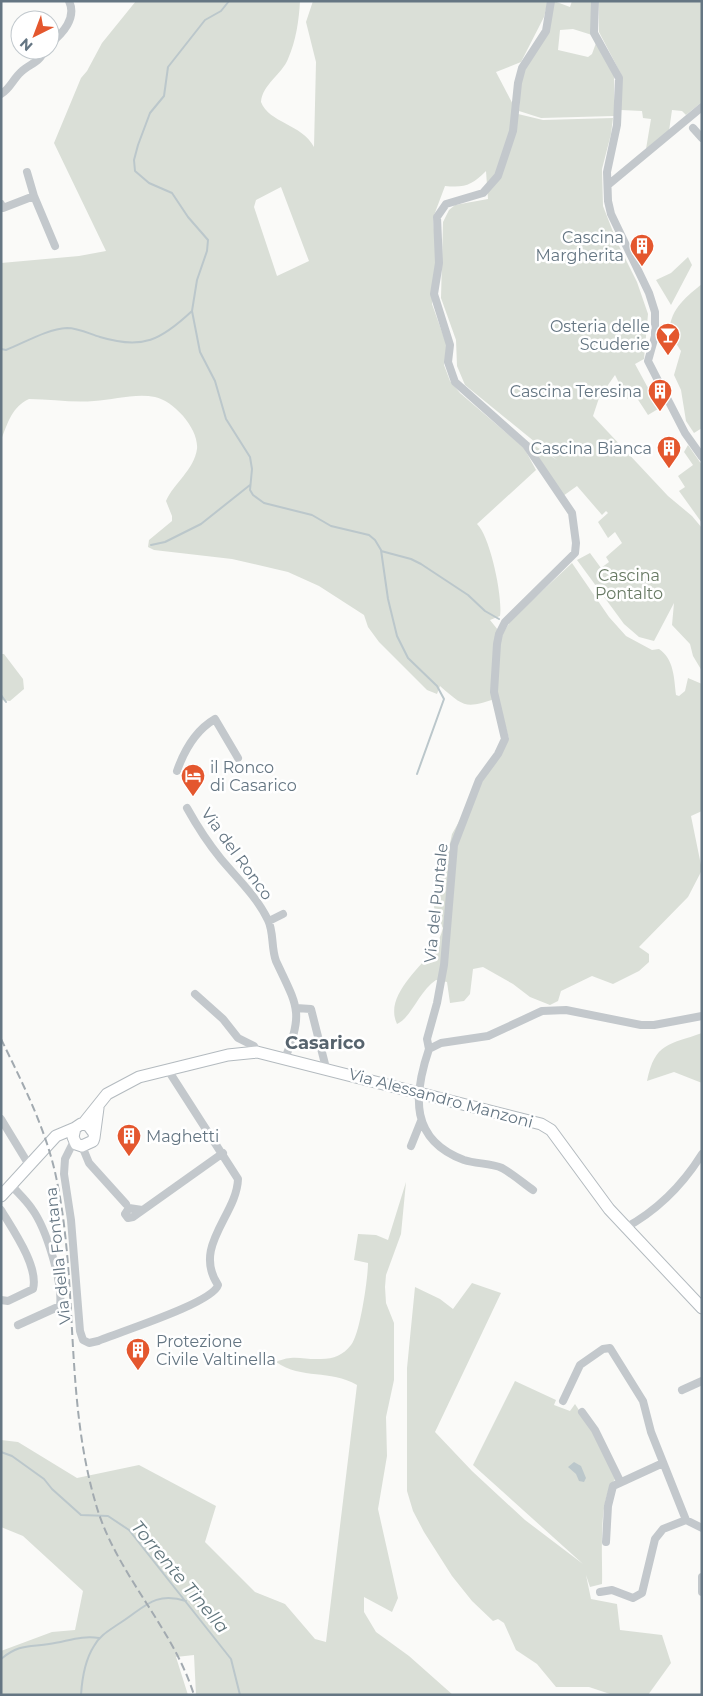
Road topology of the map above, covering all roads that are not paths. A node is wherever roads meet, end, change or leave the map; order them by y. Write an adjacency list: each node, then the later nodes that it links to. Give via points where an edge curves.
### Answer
1 (69, 1): 4 (street, via 72,16)
2 (551, 1): 24 (street, Via del Puntale, via 546,31 522,68 513,130 498,176 483,193 446,204 438,217 439,263 434,294 450,345 448,362 451,373 461,389 526,445 572,513 575,553 505,622 499,634 494,692 506,732 505,739 479,780 454,845 444,965 428,1039)
3 (595, 1): 11 (street, via 594,34 618,78 617,125 607,172)
4 (60, 35)
5 (37, 60): 6 (street, via 20,72 7,91)
6 (1, 94)
7 (702, 107): 11 (street)
8 (693, 128): 9 (street)
9 (702, 138)
10 (27, 172): 12 (street)
11 (608, 185): 15 (street, via 611,214 655,312 656,336 648,361 685,433)
12 (34, 196): 13 (street, via 3,208); 14 (street)
13 (1, 204)
14 (55, 246)
15 (702, 457)
16 (238, 758): 17 (street, via 215,718 202,726)
17 (177, 771)
18 (187, 808): 20 (street, Via del Ronco, via 205,839)
19 (283, 914): 20 (street)
20 (269, 921): 22 (street, Via del Ronco, via 271,947)
21 (195, 994): 25 (street, via 223,1019 238,1038 254,1046)
22 (296, 1008): 26 (street, Via del Ronco, via 294,1038); 27 (street, Via Alessandro Manzoni, via 311,1009)
23 (702, 1016): 24 (street, via 654,1025 566,1010 542,1012 488,1036 441,1043)
24 (429, 1049): 29 (street, Via del Puntale)
25 (257, 1052): 26 (street, Via Alessandro Manzoni); 28 (street, Via Alessandro Manzoni, via 228,1055)
26 (285, 1058): 27 (street, Via Alessandro Manzoni)
27 (326, 1068): 29 (street, Via Alessandro Manzoni)
28 (168, 1070): 30 (street, Via Alessandro Manzoni, via 139,1077 114,1089); 38 (street, Via della Fontana)
29 (418, 1092): 32 (street); 47 (street, Via Alessandro Manzoni, via 541,1124 551,1130)
30 (98, 1107): 33 (street, Via Alessandro Manzoni); 34 (street)
31 (1, 1119): 40 (street)
32 (421, 1121): 37 (street); 42 (street, via 430,1139 447,1152 465,1160 499,1167)
33 (79, 1126): 34 (street, via 91,1127); 35 (street, Via Alessandro Manzoni, via 59,1134); 36 (street, via 72,1134)
34 (94, 1133): 36 (street, via 94,1138)
35 (50, 1142): 36 (street); 40 (street, Via Alessandro Manzoni)
36 (80, 1143): 38 (street, Via della Fontana, via 65,1165 64,1179 71,1220 80,1331 83,1340 89,1343 182,1309 216,1290 218,1285 210,1263 212,1250 216,1232 238,1189 238,1179); 44 (street, via 89,1163)
37 (411, 1146)
38 (223, 1153): 46 (street)
39 (702, 1154): 47 (street, via 672,1195)
40 (29, 1165): 41 (street, Via Alessandro Manzoni)
41 (11, 1185): 43 (street, Via Alessandro Manzoni); 50 (street, via 33,1210 57,1267 61,1286 60,1306)
42 (533, 1190)
43 (1, 1196)
44 (126, 1204)
45 (1, 1210): 48 (street, via 22,1245 35,1280 32,1289 8,1301)
46 (142, 1210)
47 (625, 1228): 49 (street, Via Alessandro Manzoni)
48 (1, 1300)
49 (702, 1308)
50 (18, 1325)
51 (702, 1381): 52 (street)
52 (682, 1390)
53 (564, 1401): 55 (street, via 580,1365 603,1348 610,1348 643,1401)
54 (582, 1412): 56 (street)
55 (663, 1463): 56 (street); 57 (street)
56 (620, 1481): 59 (street, via 612,1488 608,1501)
57 (686, 1520): 58 (street); 61 (street, via 664,1529 655,1539 642,1593 633,1598 612,1590)
58 (702, 1528)
59 (606, 1542)
60 (702, 1577): 62 (street)
61 (600, 1592)
62 (702, 1592)

